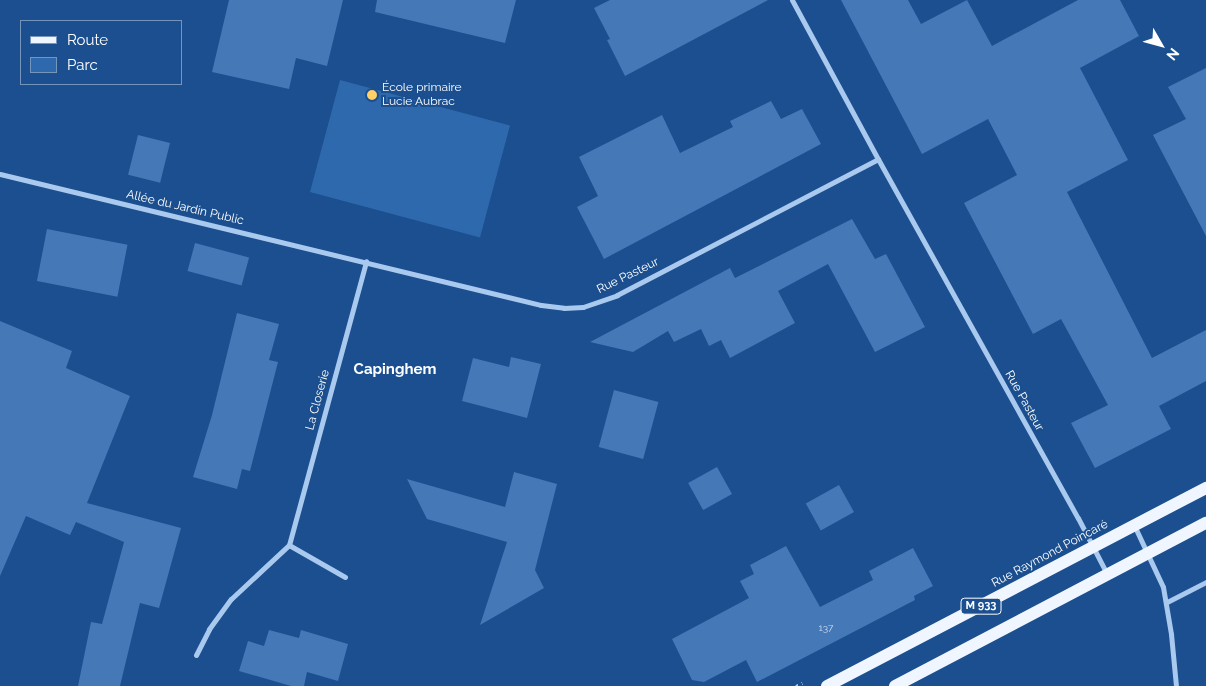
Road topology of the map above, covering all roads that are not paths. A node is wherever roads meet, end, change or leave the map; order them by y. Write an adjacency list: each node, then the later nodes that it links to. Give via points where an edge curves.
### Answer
1 (792, 0): 2 (street, Rue Pasteur)
2 (878, 159): 4 (street, Rue Pasteur, via 617,295 583,307 541,305); 9 (street, Rue Pasteur)
3 (0, 174): 4 (street, Allée du Jardin Public)
4 (366, 261): 8 (street, La Closerie)
5 (1206, 488): 7 (main road, Rue Raymond Poincaré / M 933)
6 (1206, 523): 10 (main road, M 933)
7 (1134, 524): 9 (main road, Rue Raymond Poincaré / M 933); 10 (street)
8 (289, 545): 12 (street); 15 (street, via 231,599 209,628)
9 (1092, 546): 11 (street, Rue Pasteur); 16 (main road, Rue Raymond Poincaré / M 933)
10 (1148, 552): 11 (main road, M 933); 14 (street)
11 (1106, 574): 17 (main road, M 933)
12 (345, 577)
13 (1206, 582): 14 (street)
14 (1167, 602): 18 (street)
15 (196, 654)
16 (827, 686)
17 (895, 686)
18 (1176, 686)

